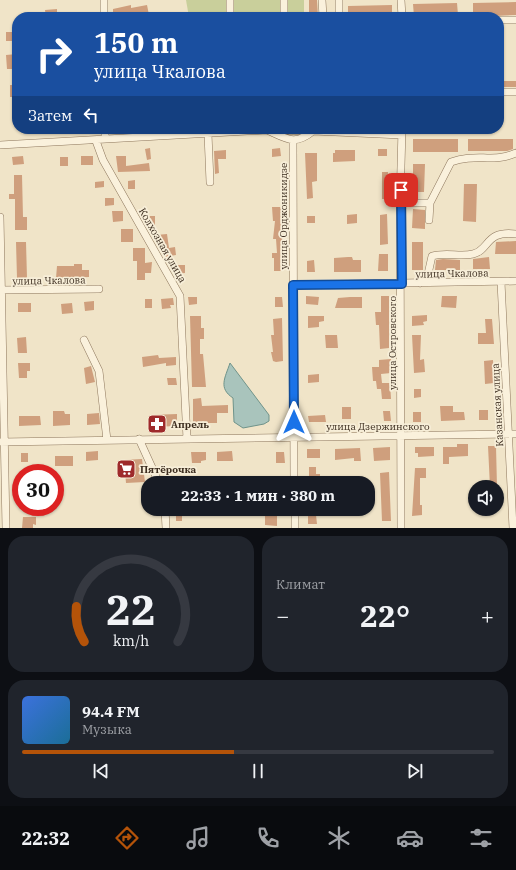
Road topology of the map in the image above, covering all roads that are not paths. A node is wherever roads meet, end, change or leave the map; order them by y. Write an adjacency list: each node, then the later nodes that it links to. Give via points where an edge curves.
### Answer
1 (104, 0): 7 (street)
2 (230, 0): 8 (street)
3 (284, 0): 9 (street)
4 (322, 0): 10 (street)
5 (338, 0): 11 (street)
6 (401, 0): 12 (street)
7 (104, 12)
8 (230, 12)
9 (284, 12)
10 (323, 12)
11 (339, 12)
12 (402, 12)
13 (504, 20): 14 (street)
14 (516, 20)
15 (504, 92): 16 (street)
16 (516, 92)
17 (105, 134): 22 (street)
18 (208, 134): 22 (street); 27 (street)
19 (276, 134): 24 (street)
20 (310, 134): 24 (street)
21 (402, 134): 28 (street, улица Островского)
22 (105, 140): 23 (street)
23 (96, 141): 25 (street); 44 (street, Колхозная улица, via 103,160 180,296)
24 (293, 141): 37 (street, улица Орджоникидзе)
25 (0, 145)
26 (516, 153): 29 (street, via 505,158 464,157 451,162)
27 (210, 182)
28 (400, 203): 29 (street); 36 (street, улица Островского)
29 (430, 203): 31 (street)
30 (0, 217): 39 (street)
31 (429, 220)
32 (516, 234): 35 (street, via 507,233 491,237 472,254 442,253 432,256 428,274)
33 (516, 281): 34 (street, улица Чкалова)
34 (501, 282): 35 (street, улица Чкалова); 41 (street, Казанская улица)
35 (420, 283): 36 (street, улица Чкалова)
36 (402, 284): 37 (street, улица Чкалова); 43 (street, улица Островского)
37 (293, 285): 42 (street, улица Орджоникидзе)
38 (99, 289): 39 (street, улица Чкалова)
39 (1, 290): 47 (street)
40 (84, 340): 45 (street, via 99,371)
41 (512, 434): 43 (street, улица Дзержинского); 56 (street, Казанская улица)
42 (294, 437): 43 (street, улица Дзержинского); 44 (street, улица Дзержинского); 49 (street, улица Орджоникидзе)
43 (402, 437): 55 (street, улица Островского)
44 (187, 439): 46 (street, улица Дзержинского)
45 (107, 440): 46 (street, улица Дзержинского); 47 (street, улица Дзержинского)
46 (139, 440): 48 (street)
47 (2, 442): 52 (street)
48 (156, 476)
49 (294, 476)
50 (165, 516): 53 (street)
51 (295, 516): 54 (street)
52 (6, 528)
53 (166, 528)
54 (295, 528)
55 (401, 528)
56 (513, 528)

